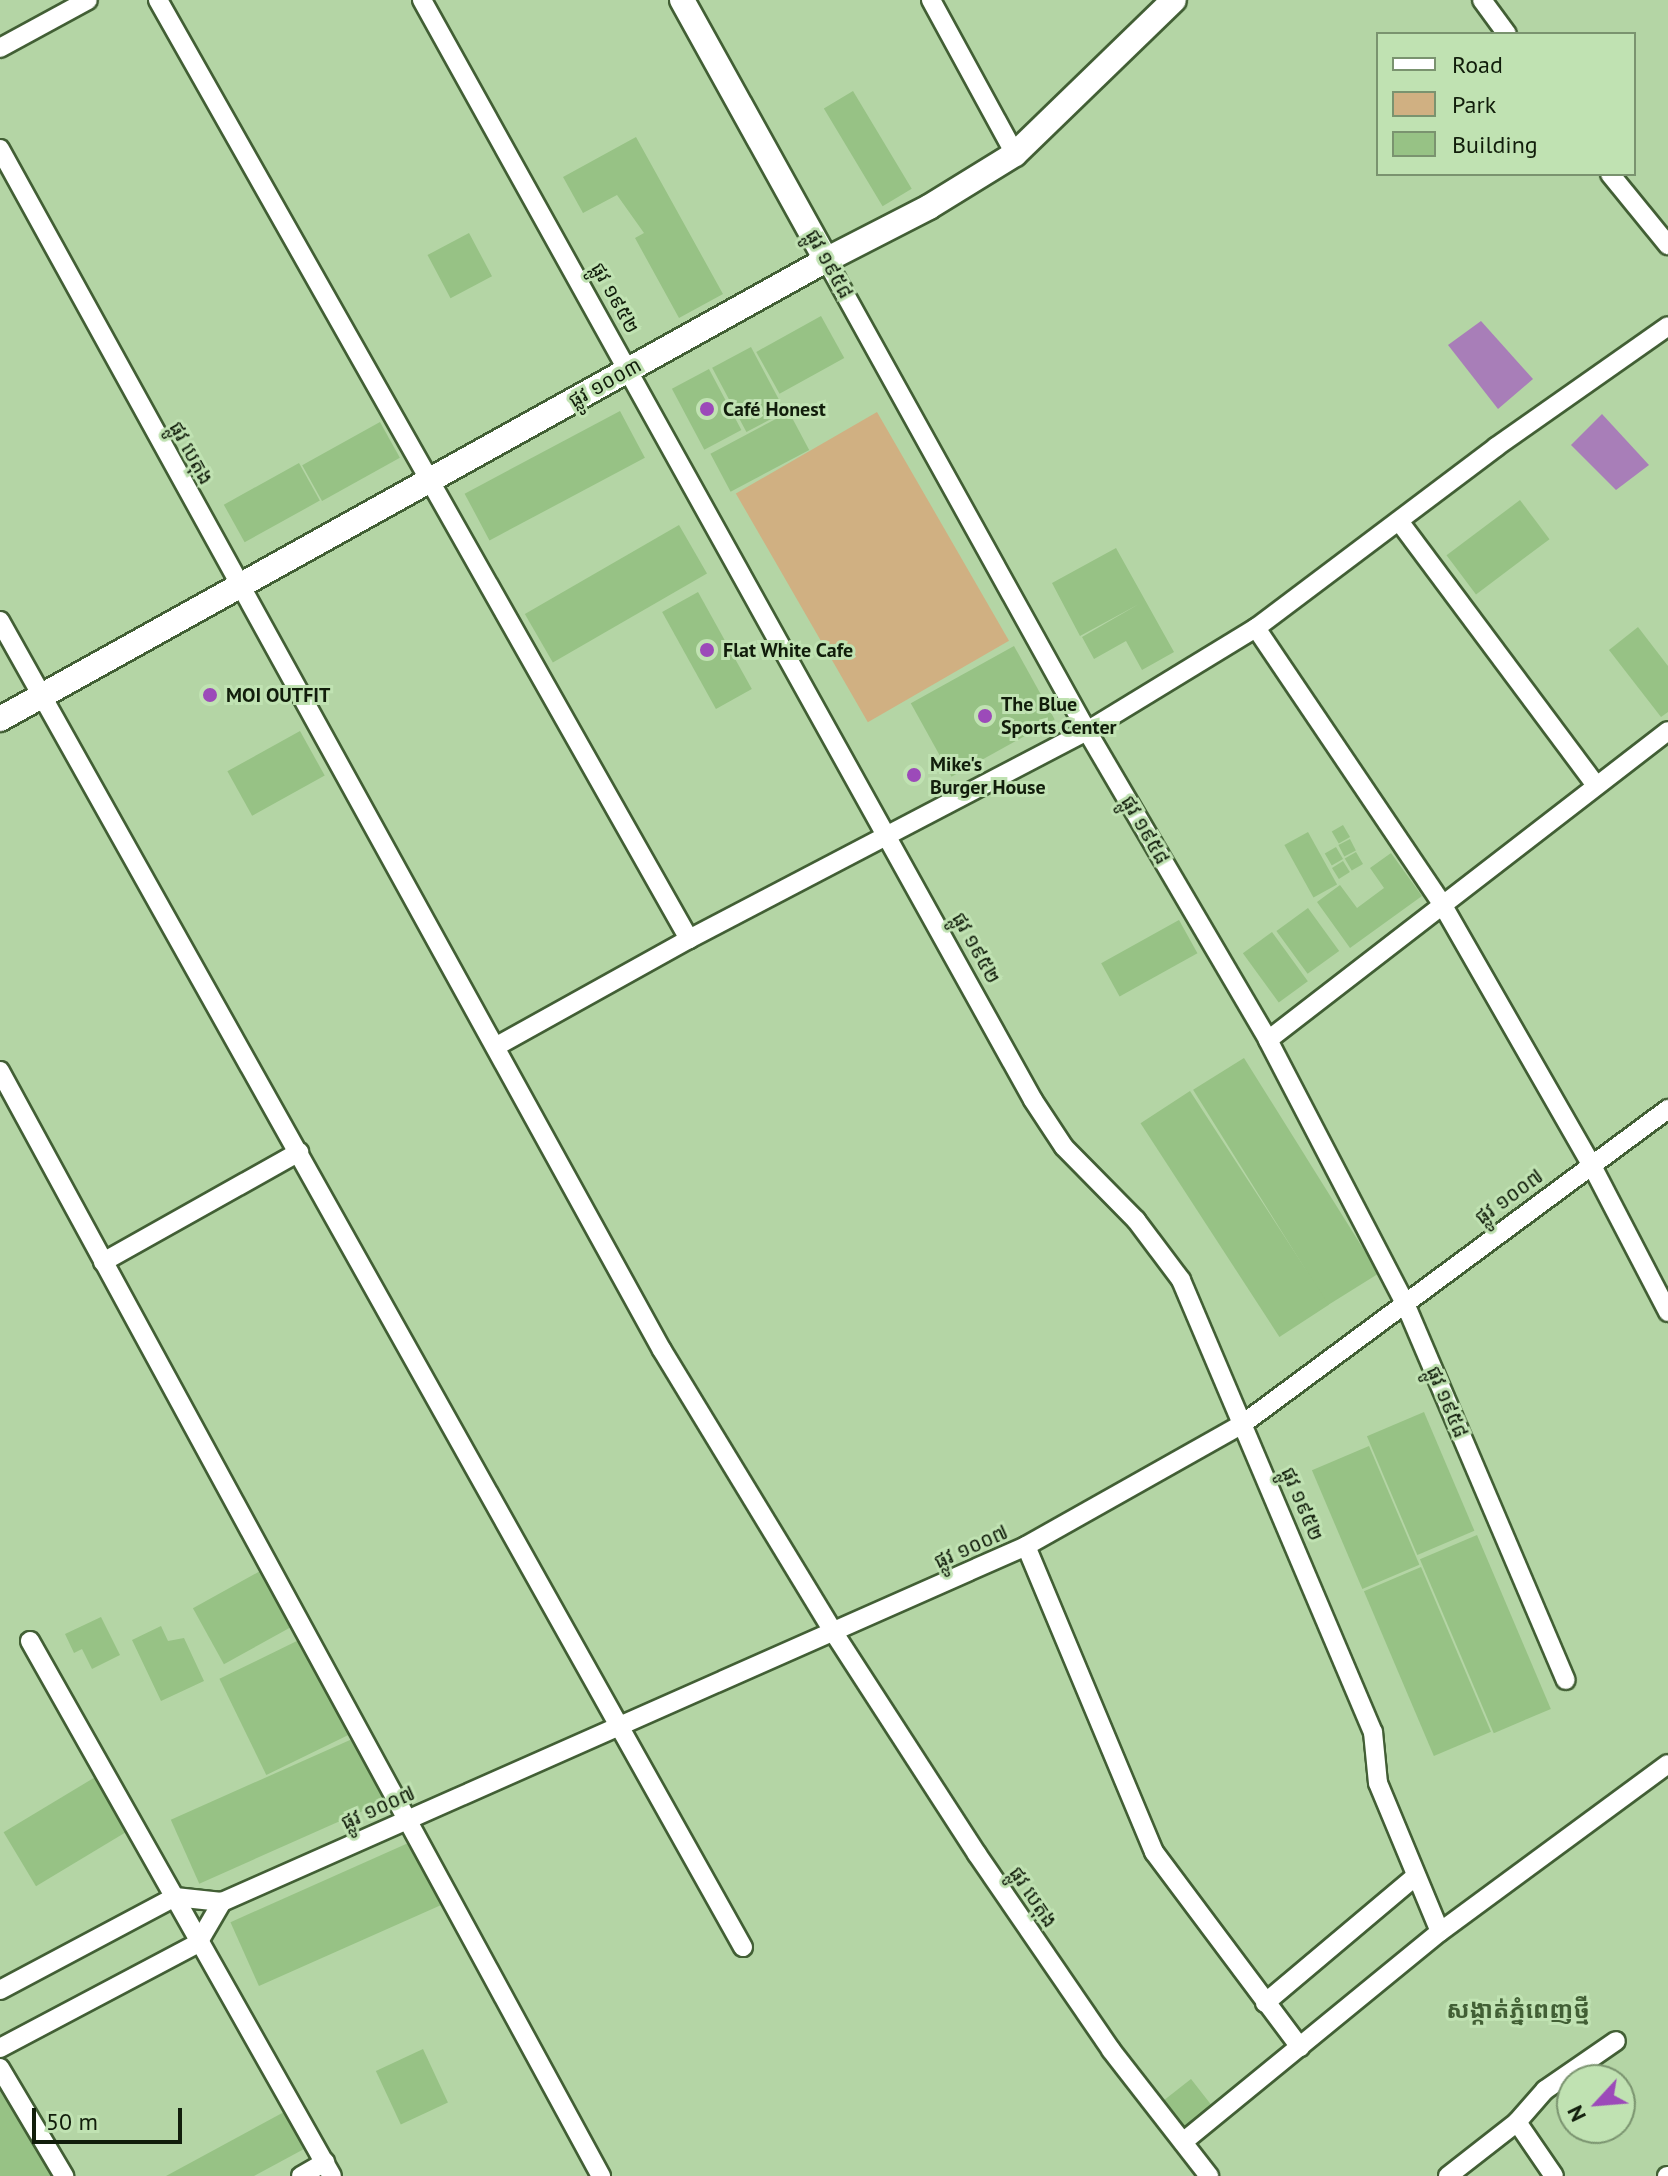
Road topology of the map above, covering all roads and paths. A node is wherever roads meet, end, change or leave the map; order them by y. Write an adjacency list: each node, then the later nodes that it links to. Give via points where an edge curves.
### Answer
1 (88, 0): 9 (street)
2 (158, 0): 17 (street)
3 (422, 0): 16 (street, ផ្លូវ ១៩៥២)
4 (682, 0): 14 (street, ផ្លូវ ១៩៥៨)
5 (931, 0): 11 (street)
6 (1174, 0): 11 (street, ផ្លូវ ១០០៣)
7 (1482, 0): 8 (street)
8 (1506, 32)
9 (0, 48)
10 (0, 149): 19 (street, ផ្លូវ បេតុង)
11 (1015, 154): 14 (street, ផ្លូវ ១០០៣, via 929,207)
12 (1612, 176): 13 (street)
13 (1668, 245)
14 (826, 260): 16 (street, ផ្លូវ ១០០៣); 24 (street, ផ្លូវ ១៩៥៨)
15 (1668, 326): 18 (street)
16 (630, 369): 17 (street, ផ្លូវ ១០០៣); 27 (street, ផ្លូវ ១៩៥២)
17 (430, 481): 19 (street, ផ្លូវ ១០០៣); 29 (street)
18 (1399, 521): 21 (street); 26 (street)
19 (239, 587): 22 (street, ផ្លូវ ១០០៣); 31 (street, ផ្លូវ បេតុង)
20 (0, 621): 22 (street)
21 (1256, 628): 24 (street); 28 (street)
22 (44, 695): 23 (street, ផ្លូវ ១០០៣); 34 (street)
23 (0, 719)
24 (1087, 731): 27 (street); 30 (street, ផ្លូវ ១៩៥៨)
25 (1668, 731): 26 (street)
26 (1596, 785): 28 (street)
27 (887, 835): 29 (street); 39 (street, ផ្លូវ ១៩៥២, via 1064,1147 1136,1220 1181,1280)
28 (1442, 904): 30 (street); 35 (street)
29 (689, 939): 31 (street)
30 (1268, 1040): 37 (street, ផ្លូវ ១៩៥៨)
31 (497, 1046): 41 (street, ផ្លូវ បេតុង, via 662,1350)
32 (0, 1071): 36 (street)
33 (1668, 1109): 35 (street, ផ្លូវ ១០០៧)
34 (299, 1152): 36 (street); 44 (street)
35 (1591, 1164): 37 (street, ផ្លូវ ១០០៧); 38 (street)
36 (103, 1262): 46 (street)
37 (1404, 1301): 39 (street, ផ្លូវ ១០០៧); 43 (street, ផ្លូវ ១៩៥៨)
38 (1668, 1312)
39 (1244, 1423): 40 (street, ផ្លូវ ១០០៧); 47 (street, ផ្លូវ ១៩៥២, via 1373,1732 1378,1783)
40 (1026, 1546): 41 (street, ផ្លូវ ១០០៧); 54 (street, via 1154,1852)
41 (834, 1633): 44 (street, ផ្លូវ ១០០៧); 60 (street, ផ្លូវ បេតុង, via 1102,2037)
42 (30, 1641): 48 (street)
43 (1566, 1680)
44 (618, 1724): 46 (street, ផ្លូវ ១០០៧); 52 (street)
45 (1668, 1764): 50 (street)
46 (406, 1819): 49 (street, ផ្លូវ ១០០៧); 62 (street)
47 (1416, 1876): 50 (street, ផ្លូវ ១៩៥២); 54 (street)
48 (175, 1897): 49 (street); 51 (street); 53 (street)
49 (222, 1902): 51 (street)
50 (1440, 1932): 56 (street)
51 (198, 1943): 57 (street); 61 (street)
52 (743, 1947)
53 (0, 1990)
54 (1265, 2003): 56 (street)
55 (1616, 2041): 59 (street, via 1545,2090)
56 (1300, 2047): 60 (street)
57 (0, 2048)
58 (0, 2068): 63 (street)
59 (1517, 2122): 66 (street); 67 (street)
60 (1183, 2142): 65 (street, ផ្លូវ បេតុង)
61 (329, 2169): 64 (street)
62 (594, 2174)
63 (64, 2176)
64 (301, 2176)
65 (1209, 2176)
66 (1448, 2176)
67 (1554, 2176)

